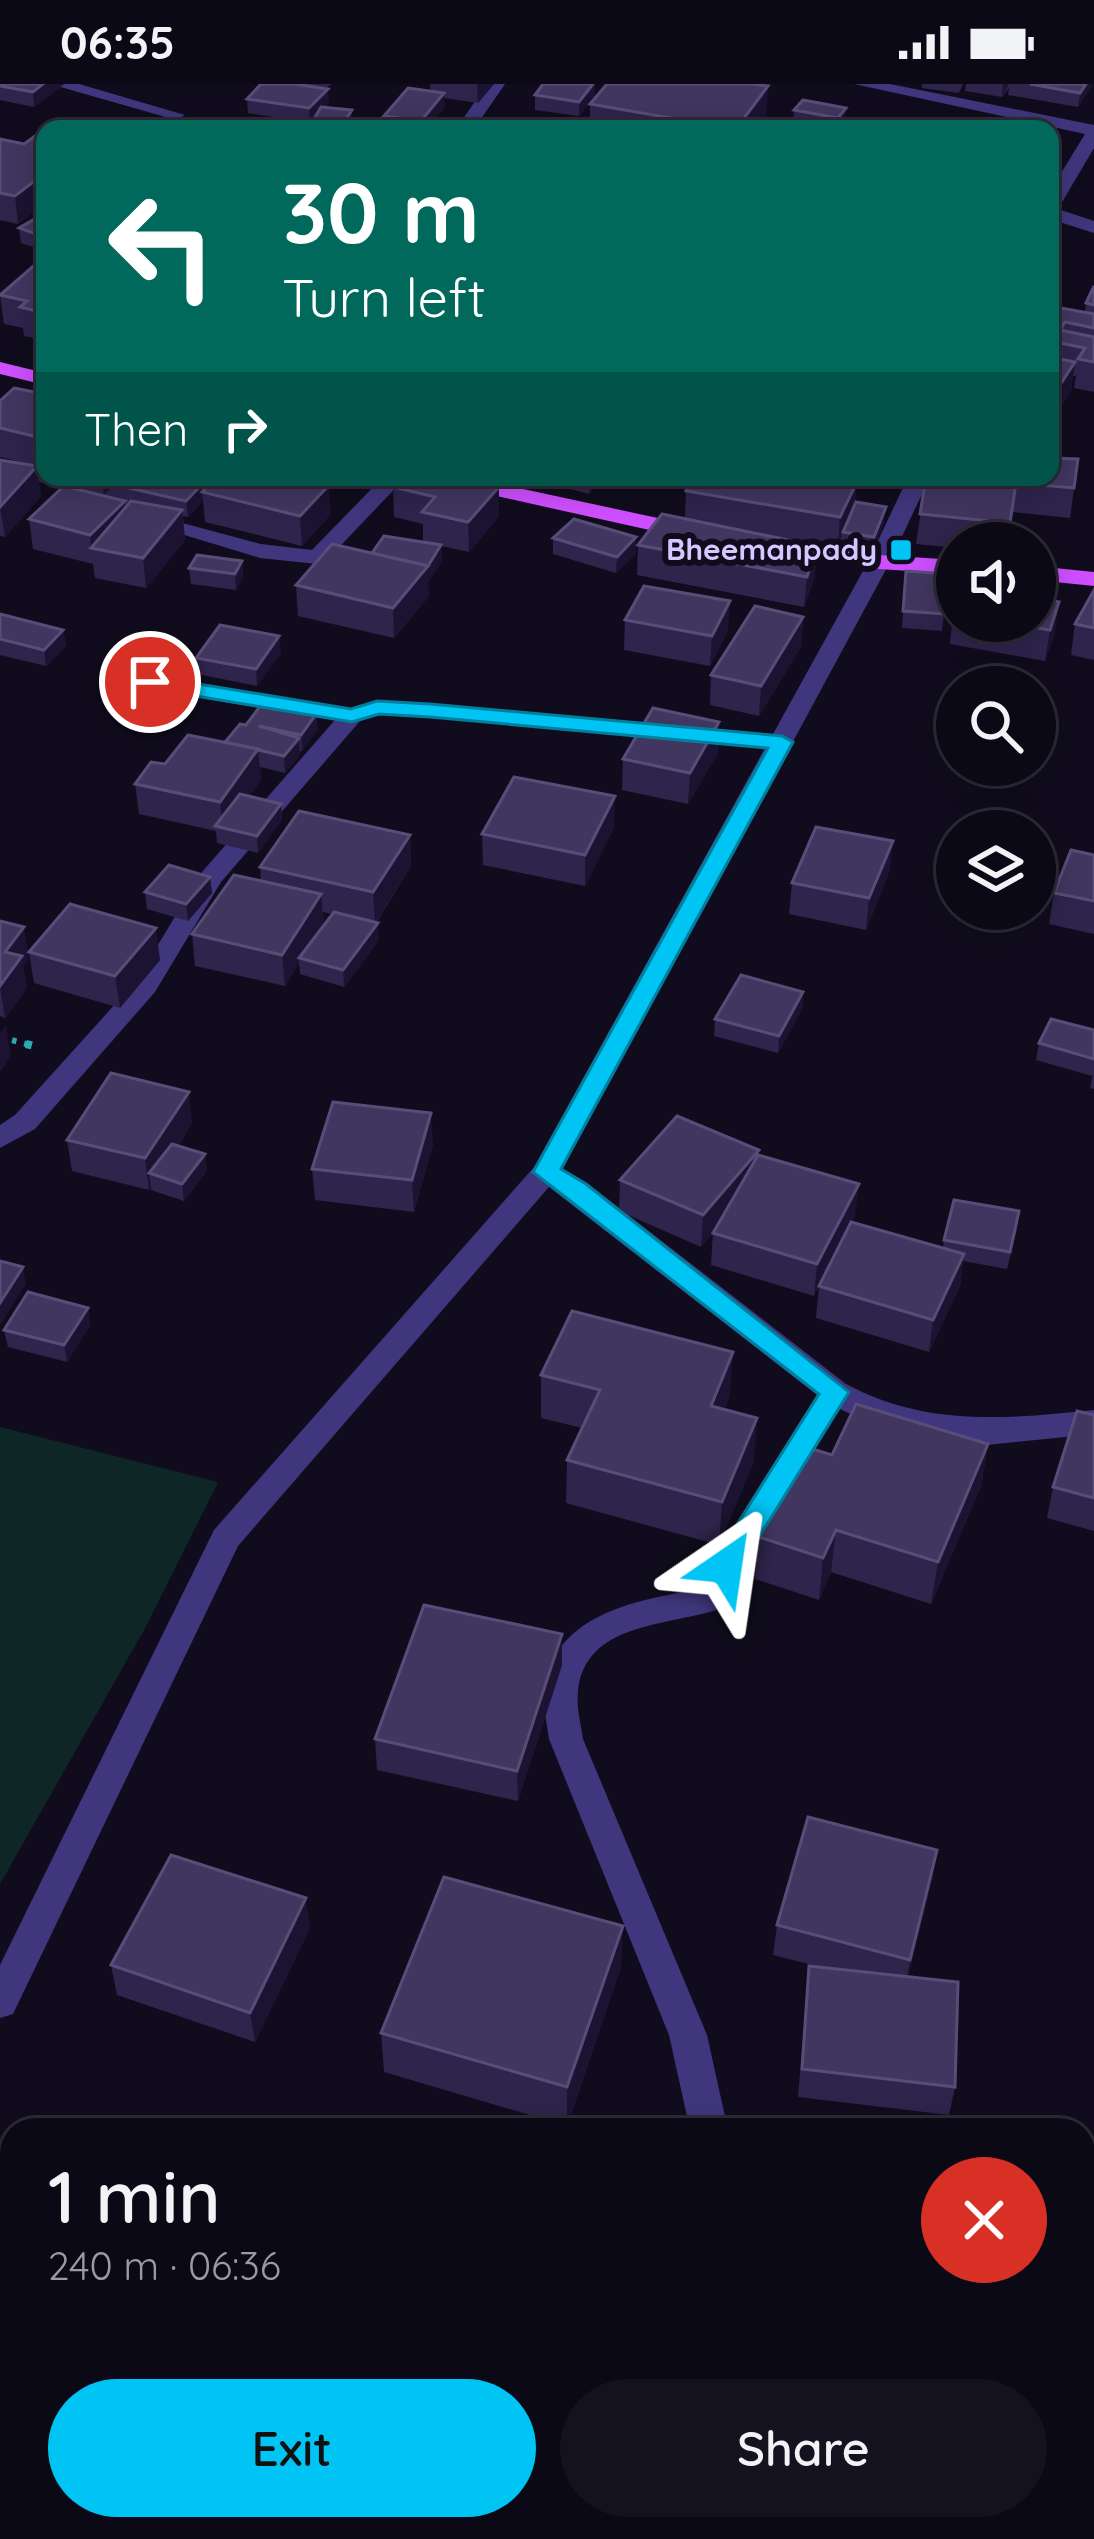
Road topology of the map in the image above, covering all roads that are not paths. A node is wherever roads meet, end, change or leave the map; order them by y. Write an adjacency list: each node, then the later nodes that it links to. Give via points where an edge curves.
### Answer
1 (59, 84): 4 (street)
2 (496, 84): 5 (street)
3 (863, 84): 6 (street)
4 (176, 116)
5 (471, 120)
6 (1040, 120)
7 (1059, 124): 8 (street)
8 (1094, 131): 9 (street)
9 (1059, 194)
10 (1059, 213): 11 (street)
11 (1094, 227)
12 (0, 368): 13 (main road)
13 (36, 377)
14 (386, 486): 17 (street, via 317,557)
15 (476, 486): 18 (main road)
16 (915, 486): 20 (street)
17 (156, 523)
18 (711, 535)
19 (747, 541): 20 (main road)
20 (880, 562): 21 (main road); 26 (street)
21 (936, 566)
22 (1056, 575): 23 (main road)
23 (1094, 579)
24 (150, 682): 25 (street)
25 (352, 716): 26 (street, via 377,708 430,711); 27 (street, via 211,878 146,986 25,1122)
26 (782, 742): 28 (street)
27 (0, 1138)
28 (546, 1172): 29 (street); 31 (street, via 225,1539)
29 (835, 1392): 30 (street, via 870,1411 987,1433); 32 (street, via 704,1601 609,1622 578,1648 561,1689 566,1739 688,2035)
30 (1094, 1422)
31 (0, 2002)
32 (706, 2118)

